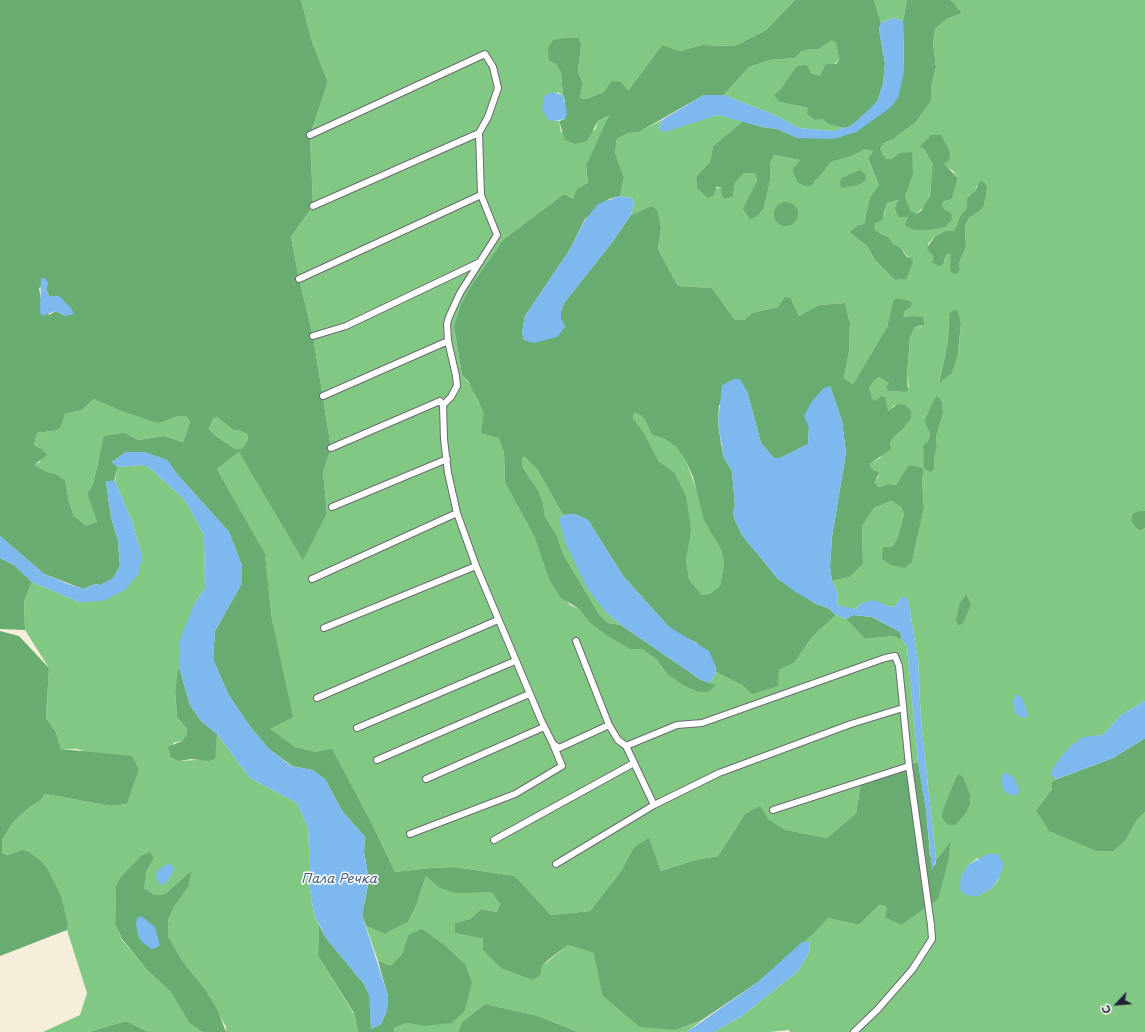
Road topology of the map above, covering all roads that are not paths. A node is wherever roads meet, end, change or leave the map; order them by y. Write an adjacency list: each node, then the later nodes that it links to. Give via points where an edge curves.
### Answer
1 (479, 133): 2 (street, via 488,117 498,88 493,66 485,54); 3 (street); 4 (street)
2 (310, 135)
3 (481, 195): 5 (street, via 497,235); 6 (street)
4 (313, 206)
5 (480, 261): 7 (street, via 346,326); 8 (street, via 449,317)
6 (299, 279)
7 (313, 336)
8 (448, 341): 9 (street); 10 (street, via 457,386 452,397)
9 (323, 396)
10 (443, 405): 11 (street, via 440,401); 12 (street)
11 (331, 448)
12 (446, 459): 13 (street); 14 (street)
13 (332, 508)
14 (456, 513): 15 (street); 16 (street)
15 (476, 566): 17 (street); 18 (street)
16 (312, 579)
17 (498, 620): 20 (street); 22 (street)
18 (324, 628)
19 (576, 642): 24 (street)
20 (515, 661): 21 (street); 26 (street)
21 (529, 694): 25 (street); 29 (street)
22 (317, 698)
23 (903, 708): 28 (street, via 896,656 702,723 677,725); 31 (street); 33 (street, via 851,724 719,773)
24 (609, 725): 27 (street, via 559,748); 28 (street, via 618,740)
25 (544, 727): 27 (street); 32 (street)
26 (357, 728)
27 (552, 744): 35 (street, via 562,766 515,794)
28 (626, 746): 30 (street)
29 (377, 760)
30 (634, 763): 33 (street); 36 (street)
31 (909, 766): 34 (street); 38 (street, via 932,939 912,970)
32 (426, 779)
33 (654, 805): 37 (street)
34 (773, 810)
35 (410, 834)
36 (494, 840)
37 (556, 864)
38 (854, 1032)

